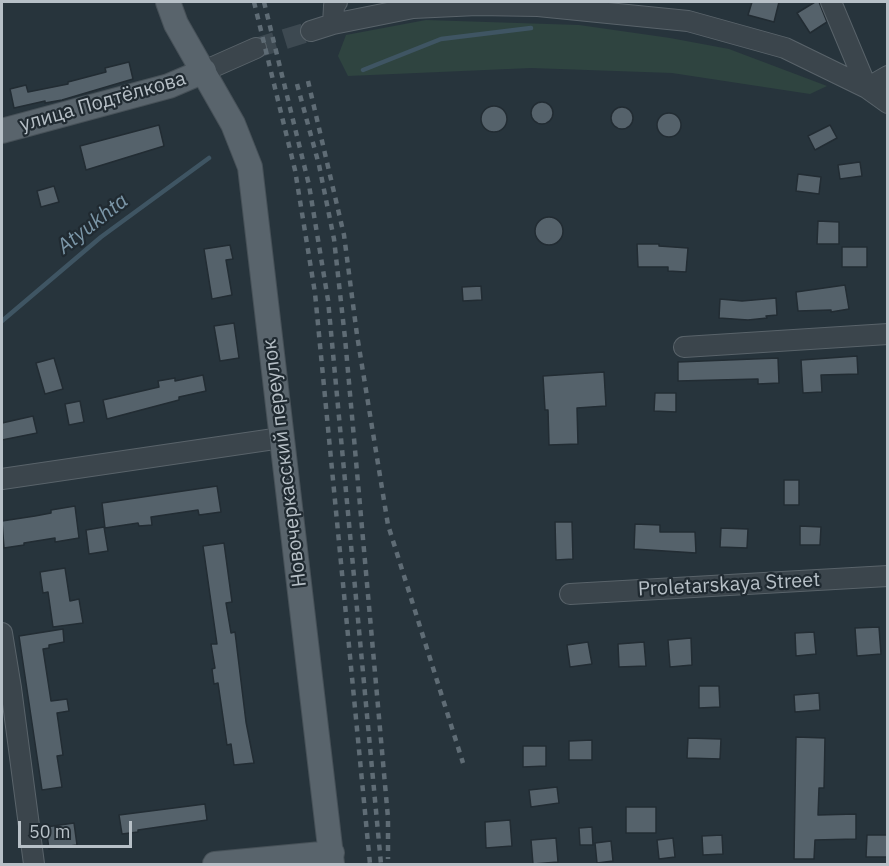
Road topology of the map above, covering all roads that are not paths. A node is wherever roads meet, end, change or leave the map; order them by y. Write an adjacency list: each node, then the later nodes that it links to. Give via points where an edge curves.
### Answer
1 (168, 2): 7 (main road, Новочеркасский переулок, via 176,24)
2 (337, 2): 4 (street)
3 (831, 2): 9 (street)
4 (333, 24): 5 (street); 9 (street, via 413,8 477,5 538,6 688,21 785,48)
5 (311, 31)
6 (256, 48): 7 (street)
7 (204, 71): 11 (main road, улица Подтёлкова, via 169,86); 14 (main road, Новочеркасский переулок, via 233,124 250,167)
8 (888, 76): 9 (street)
9 (867, 88): 10 (street)
10 (888, 103)
11 (2, 131)
12 (888, 334): 13 (street)
13 (684, 347)
14 (281, 438): 15 (street); 20 (main road, Новочеркасский переулок)
15 (2, 479)
16 (888, 576): 17 (street, Proletarskaya Street)
17 (570, 594)
18 (2, 633): 19 (street)
19 (6, 688): 21 (street)
20 (332, 859): 22 (main road)
21 (34, 864)
22 (215, 864)

